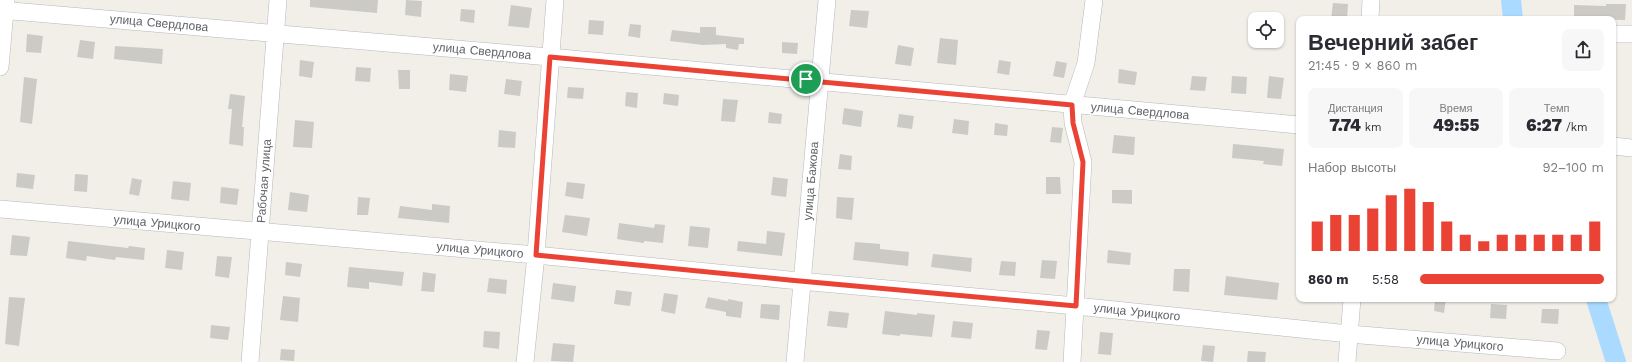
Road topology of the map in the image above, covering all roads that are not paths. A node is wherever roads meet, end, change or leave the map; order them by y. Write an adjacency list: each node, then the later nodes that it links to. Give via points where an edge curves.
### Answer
1 (278, 0): 8 (street, Рабочая улица)
2 (555, 0): 11 (street)
3 (827, 0): 13 (street, улица Бажова)
4 (1094, 0): 14 (street, via 1086,63)
5 (1371, 0): 7 (street)
6 (4, 7): 8 (street, улица Свердлова); 12 (street)
7 (1370, 16)
8 (274, 33): 11 (street, улица Свердлова); 19 (street, Рабочая улица)
9 (1616, 34): 10 (street)
10 (1632, 34)
11 (550, 57): 13 (street, улица Свердлова); 20 (street)
12 (0, 67)
13 (820, 81): 14 (street, улица Свердлова); 21 (street, улица Бажова)
14 (1072, 105): 15 (street, улица Свердлова); 23 (street, via 1073,123 1083,162)
15 (1296, 125)
16 (1616, 146): 17 (street)
17 (1632, 148)
18 (0, 209): 19 (street, улица Урицкого)
19 (260, 232): 20 (street, улица Урицкого); 26 (street, Рабочая улица)
20 (536, 255): 21 (street, улица Урицкого); 27 (street)
21 (803, 281): 23 (street, улица Урицкого); 28 (street, улица Бажова)
22 (1352, 302): 24 (street)
23 (1076, 306): 24 (street, улица Урицкого); 29 (street)
24 (1349, 334): 25 (street, улица Урицкого); 30 (street)
25 (1557, 351)
26 (250, 362)
27 (525, 362)
28 (795, 362)
29 (1072, 362)
30 (1347, 362)

